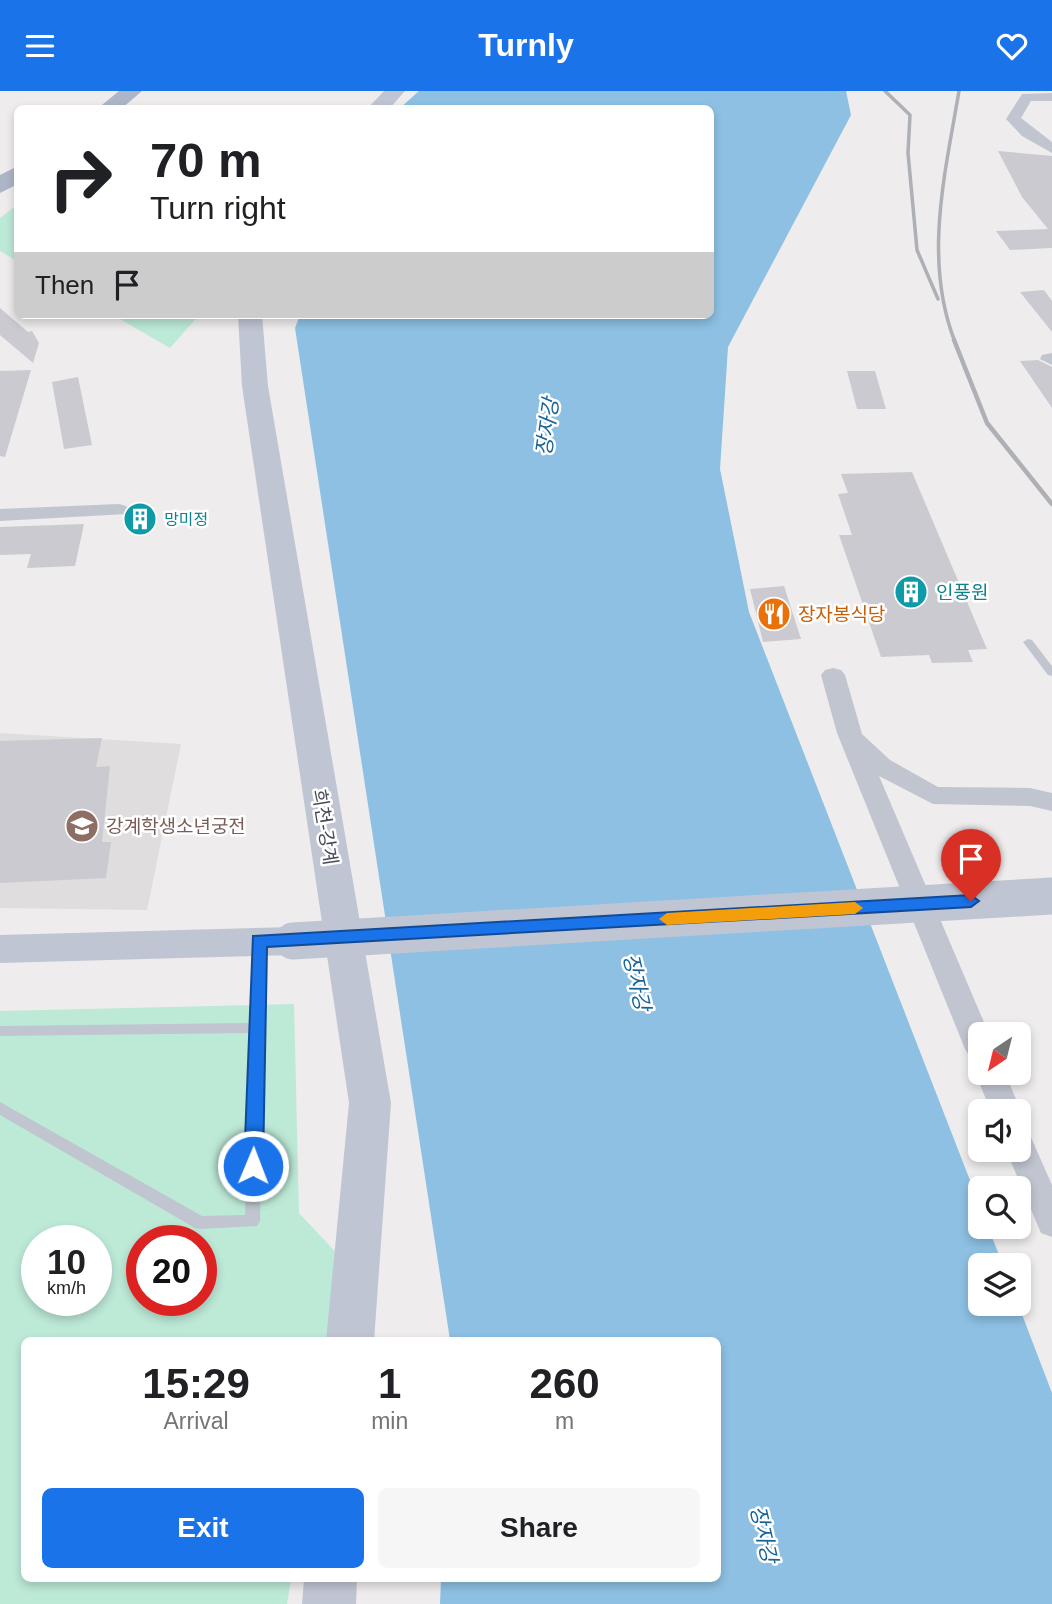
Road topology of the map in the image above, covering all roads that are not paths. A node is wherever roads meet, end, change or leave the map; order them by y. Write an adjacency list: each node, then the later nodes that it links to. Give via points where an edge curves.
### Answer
1 (131, 91): 4 (main road)
2 (395, 91): 5 (main road)
3 (1052, 97): 6 (street, via 1027,97 1013,120)
4 (112, 105)
5 (381, 105)
6 (1052, 148)
7 (248, 319): 24 (main road, 희천-강계, via 370,1103)
8 (119, 510): 9 (street)
9 (0, 515)
10 (1028, 642): 11 (lane)
11 (1052, 673)
12 (833, 675): 13 (street)
13 (849, 733): 14 (street, via 881,766 933,795); 18 (street)
14 (1052, 801)
15 (1052, 896): 16 (main road, bridge)
16 (276, 941): 17 (main road); 19 (lane)
17 (0, 949)
18 (969, 1022)
19 (257, 1028): 20 (lane); 21 (lane, via 252,1221 200,1223)
20 (0, 1031)
21 (0, 1108)
22 (1026, 1162): 23 (street)
23 (1052, 1223)
24 (350, 1337)
25 (331, 1582): 26 (main road)
26 (329, 1604)

